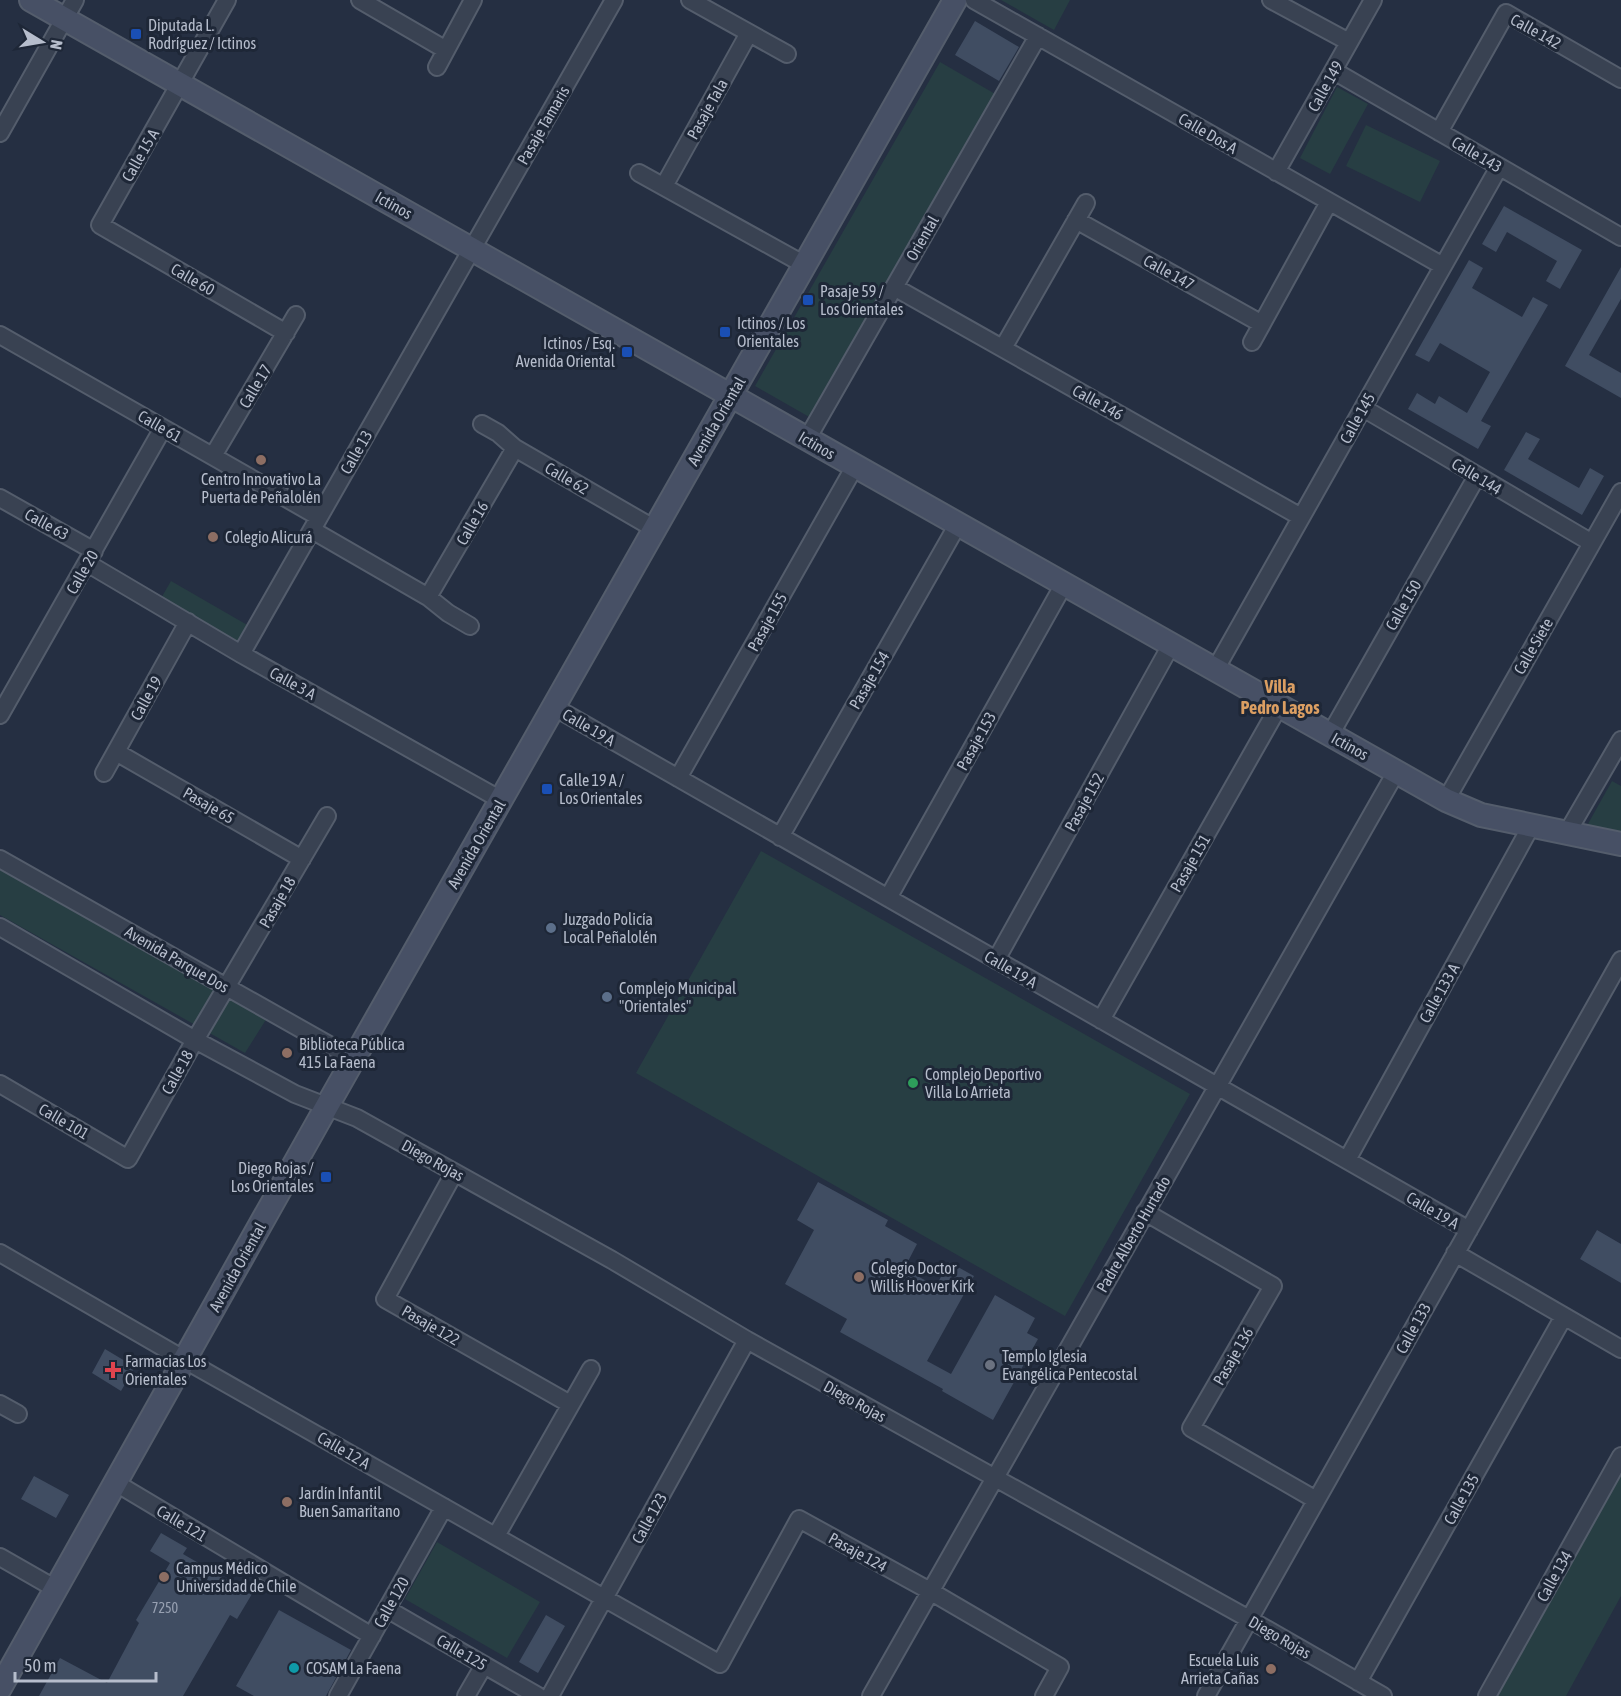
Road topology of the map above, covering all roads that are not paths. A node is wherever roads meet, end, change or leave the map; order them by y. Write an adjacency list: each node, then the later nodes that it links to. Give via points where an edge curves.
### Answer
1 (31, 0): 11 (main road, Ictinos)
2 (227, 0): 20 (street, Calle 15 A)
3 (360, 0): 15 (street)
4 (473, 0): 15 (street)
5 (614, 0): 32 (street, Pasaje Tamaris)
6 (690, 0): 12 (street)
7 (955, 0): 33 (main road, Avenida Oriental)
8 (974, 0): 13 (street, Calle Dos A)
9 (1271, 0): 14 (street)
10 (1373, 0): 14 (street, Calle 149)
11 (70, 10): 20 (main road, Ictinos); 22 (street)
12 (749, 33): 16 (street); 26 (street, Pasaje Tala)
13 (1038, 36): 25 (street, Calle Dos A); 35 (street, Oriental)
14 (1349, 42): 18 (street, Calle 149)
15 (446, 50): 17 (street)
16 (787, 54)
17 (437, 67)
18 (1334, 71): 21 (street, Calle 143); 25 (street, Calle 149)
19 (1621, 79): 21 (street, Calle 142, via 1506,14)
20 (180, 85): 30 (street, Calle 15 A); 32 (main road, Ictinos)
21 (1439, 132): 23 (street, Calle 143)
22 (0, 133)
23 (1499, 167): 31 (street, Calle 143); 34 (street, Calle 145)
24 (639, 172): 26 (street)
25 (1276, 172): 27 (street, Calle Dos A)
26 (664, 186): 33 (street)
27 (1329, 202): 34 (street, Calle Dos A); 37 (street)
28 (1086, 203): 29 (street)
29 (1076, 220): 37 (street, Calle 147); 41 (street)
30 (100, 225): 38 (street, Calle 60)
31 (1621, 237)
32 (472, 249): 42 (main road, Ictinos); 54 (street, Calle 13)
33 (805, 265): 42 (main road, Avenida Oriental)
34 (1443, 266): 43 (street, Calle 145)
35 (894, 287): 41 (street, Calle 146); 46 (street, Oriental)
36 (296, 315): 38 (street, Calle 17)
37 (1262, 324): 40 (street)
38 (286, 333): 48 (street, Calle 17)
39 (0, 335): 45 (street, Calle 61)
40 (1252, 342)
41 (1003, 348): 53 (street, Calle 146)
42 (730, 396): 46 (main road, Ictinos); 56 (main road, Avenida Oriental)
43 (1363, 408): 50 (street, Calle 144); 53 (street, Calle 145)
44 (482, 424): 47 (street, Calle 62)
45 (163, 428): 48 (street, Calle 61); 58 (street, Calle 20)
46 (807, 439): 49 (main road, Ictinos)
47 (515, 448): 56 (street, Calle 62); 60 (street, Calle 16)
48 (213, 456): 54 (street, Calle 61)
49 (855, 466): 55 (main road, Ictinos); 74 (street, Pasaje 155)
50 (1477, 476): 57 (street, Calle 144); 69 (street, Calle 150)
51 (1621, 492): 57 (street, Calle Siete)
52 (0, 498): 58 (street, Calle 63)
53 (1301, 517): 65 (street, Calle 145)
54 (316, 524): 60 (street, Calle 61); 64 (street, Calle 13)
55 (958, 524): 59 (main road, Ictinos); 80 (street, Pasaje 154)
56 (655, 529): 67 (main road, Avenida Oriental)
57 (1592, 543): 76 (street, Calle Siete)
58 (90, 557): 61 (street, Calle 3 A); 68 (street, Calle 20)
59 (1064, 584): 63 (main road, Ictinos); 84 (street, Pasaje 153)
60 (428, 597): 62 (street, Calle 61)
61 (188, 622): 64 (street, Calle 3 A); 71 (street, Calle 19)
62 (470, 626)
63 (1172, 645): 65 (main road, Ictinos); 86 (street, Pasaje 152)
64 (241, 654): 75 (street, Calle 3 A)
65 (1215, 670): 66 (main road, Ictinos)
66 (1279, 706): 69 (main road, Ictinos); 89 (street, Pasaje 151)
67 (554, 707): 74 (street, Calle 19 A); 75 (main road, Avenida Oriental)
68 (0, 715)
69 (1330, 735): 72 (main road, Ictinos)
70 (1621, 740): 79 (street)
71 (116, 752): 73 (street, Calle 19); 83 (street, Pasaje 65)
72 (1396, 772): 76 (main road, Ictinos); 93 (street, Padre Alberto Hurtado)
73 (104, 773)
74 (678, 778): 80 (street, Calle 19 A)
75 (501, 800): 91 (main road, Avenida Oriental)
76 (1446, 800): 78 (main road, Ictinos, via 1481,815)
77 (327, 816): 83 (street, Pasaje 18)
78 (1531, 826): 79 (main road, Ictinos); 96 (street, Calle 133 A)
79 (1567, 833): 81 (main road, Ictinos)
80 (780, 837): 84 (street, Calle 19 A)
81 (1621, 844)
82 (0, 859): 88 (street, Avenida Parque Dos)
83 (302, 859): 88 (street, Pasaje 18)
84 (888, 898): 86 (street, Calle 19 A)
85 (0, 927): 90 (street)
86 (996, 960): 89 (street, Calle 19 A)
87 (1621, 960): 99 (street, Calle 133)
88 (227, 987): 90 (street, Calle 18); 91 (street, Avenida Parque Dos)
89 (1101, 1020): 93 (street, Calle 19 A)
90 (195, 1040): 94 (street, via 295,1094); 95 (street, Calle 18)
91 (354, 1059): 94 (main road, Avenida Oriental)
92 (0, 1084): 95 (street, Calle 101)
93 (1217, 1086): 96 (street, Calle 19 A); 98 (street, Padre Alberto Hurtado)
94 (327, 1106): 97 (street, Diego Rojas, via 357,1118); 105 (main road, Avenida Oriental)
95 (128, 1159)
96 (1347, 1160): 99 (street, Calle 19 A)
97 (454, 1173): 103 (street, Diego Rojas, via 612,1260); 108 (street, Pasaje 122, via 385,1299)
98 (1145, 1212): 111 (street, Padre Alberto Hurtado); 113 (street, Pasaje 136, via 1273,1286 1191,1428)
99 (1468, 1230): 101 (street, Calle 133)
100 (0, 1253): 105 (street, Calle 12 A)
101 (1455, 1254): 102 (street, Calle 19 A); 113 (street, Calle 133)
102 (1564, 1316): 104 (street, Calle 19 A); 125 (street, Calle 135)
103 (747, 1341): 111 (street, Diego Rojas); 119 (street, Calle 123)
104 (1621, 1349)
105 (185, 1360): 112 (main road, Avenida Oriental); 114 (street, Calle 12 A)
106 (591, 1369): 108 (street)
107 (0, 1404): 109 (street)
108 (570, 1404): 115 (street)
109 (18, 1414)
110 (1621, 1456): 135 (street, Calle 134)
111 (994, 1478): 118 (street, Padre Alberto Hurtado); 121 (street, Diego Rojas)
112 (116, 1483): 117 (main road, Avenida Oriental); 122 (street, Calle 121)
113 (1316, 1500): 121 (street, Calle 133)
114 (444, 1507): 115 (street, Calle 12 A); 120 (street, Calle 120)
115 (496, 1536): 119 (street, Calle 12 A)
116 (0, 1557): 117 (street)
117 (56, 1589): 126 (main road, Avenida Oriental)
118 (930, 1592): 123 (street, Pasaje 124, via 799,1519); 131 (street, Padre Alberto Hurtado); 132 (street, Pasaje 124, via 1060,1667)
119 (604, 1598): 123 (street, Calle 12 A); 130 (street, Calle 123)
120 (387, 1609): 122 (street, Calle 120); 124 (street, Calle 125)
121 (1249, 1619): 125 (street, Diego Rojas); 133 (street, Calle 133)
122 (372, 1636): 127 (street, Calle 120)
123 (720, 1664)
124 (484, 1665): 128 (street); 129 (street, Calle 125)
125 (1358, 1682): 134 (street, Diego Rojas)
126 (0, 1688)
127 (338, 1696)
128 (466, 1696)
129 (538, 1696)
130 (550, 1696)
131 (871, 1696)
132 (1044, 1696)
133 (1206, 1696)
134 (1383, 1696)
135 (1487, 1696)

